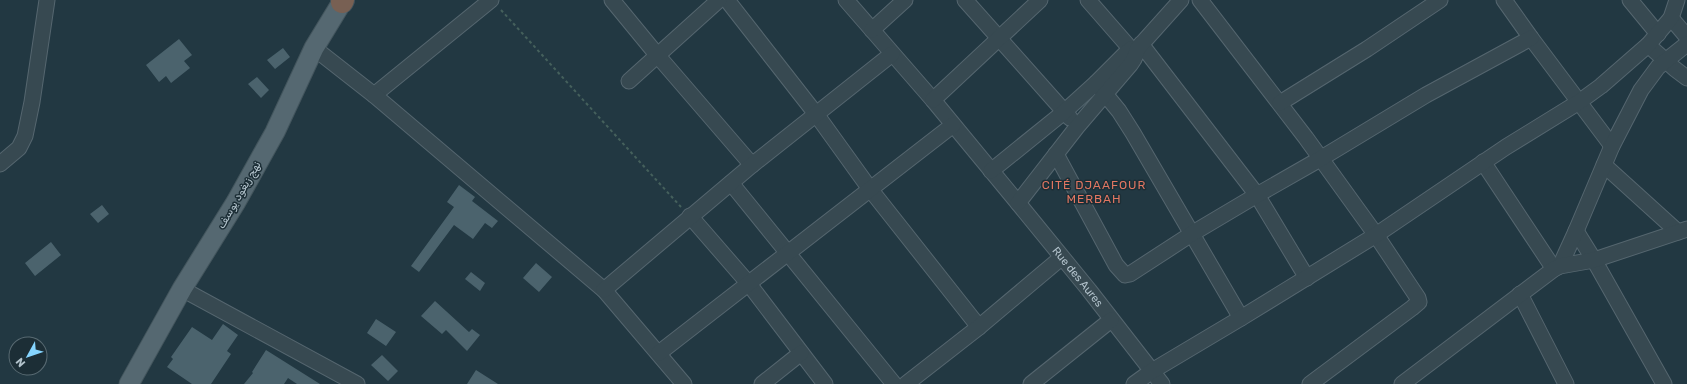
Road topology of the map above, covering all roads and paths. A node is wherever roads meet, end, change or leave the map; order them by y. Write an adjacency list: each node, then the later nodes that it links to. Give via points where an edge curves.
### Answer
1 (47, 0): 45 (street, via 25,136 19,148)
2 (612, 0): 28 (street)
3 (719, 0): 28 (street)
4 (726, 0): 38 (street)
5 (846, 0): 19 (street, Rue des Aures)
6 (905, 0): 19 (street)
7 (965, 0): 20 (street)
8 (1040, 0): 20 (street)
9 (1088, 0): 26 (street)
10 (1180, 0): 26 (street)
11 (1200, 0): 36 (street)
12 (1440, 0): 36 (street)
13 (1504, 0): 21 (street)
14 (1630, 0): 23 (street)
15 (1677, 0): 18 (street)
16 (342, 1): 25 (main road, نهج زيغود يوسف)
17 (494, 3): 33 (street); 53 (path)
18 (1671, 18): 22 (street); 23 (street)
19 (872, 30): 27 (street, Rue des Aures)
20 (1000, 38): 34 (street); 37 (street)
21 (1531, 38): 35 (street); 43 (street, via 1426,95)
22 (1687, 38)
23 (1653, 40): 29 (street); 35 (street)
24 (1687, 44): 29 (street)
25 (314, 48): 33 (street); 64 (main road, نهج زيغود يوسف, via 271,139 236,202)
26 (1137, 49): 32 (street, via 1130,65); 51 (street)
27 (892, 54): 34 (street, Rue des Aures); 38 (street)
28 (658, 56): 31 (street); 46 (street)
29 (1665, 61): 30 (street); 41 (street, via 1647,80)
30 (1687, 78)
31 (629, 81)
32 (1101, 89): 37 (street); 40 (street); 56 (street, via 1119,110)
33 (374, 95): 65 (street)
34 (933, 100): 39 (street, Rue des Aures)
35 (1579, 102): 41 (street); 44 (street)
36 (1280, 103): 43 (street)
37 (1064, 112): 40 (street); 48 (street)
38 (816, 114): 46 (street); 50 (street)
39 (953, 125): 48 (street, Rue des Aures); 50 (street)
40 (1077, 127): 42 (street)
41 (1612, 146): 47 (street)
42 (1056, 154): 52 (street); 56 (street, via 1116,265 1125,275)
43 (1320, 159): 51 (street); 57 (street)
44 (1483, 162): 57 (street); 61 (street)
45 (0, 164)
46 (752, 165): 49 (street)
47 (1604, 165): 54 (street); 55 (street)
48 (990, 171): 52 (street, Rue des Aures)
49 (731, 183): 53 (street); 58 (street)
50 (870, 189): 58 (street); 69 (street)
51 (1256, 195): 56 (street); 62 (street)
52 (1018, 203): 59 (street, Rue des Aures)
53 (690, 216): 63 (street); 65 (street)
54 (1682, 230): 60 (street)
55 (1576, 231): 60 (street); 61 (street)
56 (1193, 233): 67 (street)
57 (1376, 235): 62 (street); 84 (street, via 1419,302)
58 (788, 252): 63 (street); 79 (street)
59 (1062, 258): 68 (street, Rue des Aures); 69 (street)
60 (1594, 260): 61 (street); 87 (street)
61 (1557, 268): 66 (street)
62 (1307, 278): 67 (street)
63 (749, 284): 70 (street); 71 (street)
64 (182, 289): 73 (street); 74 (main road, نهج زيغود يوسف)
65 (604, 290): 70 (street)
66 (1520, 294): 85 (street); 86 (street)
67 (1242, 318): 72 (street)
68 (1111, 320): 72 (street, Rue des Aures); 81 (street)
69 (979, 327): 80 (street)
70 (659, 353): 76 (street)
71 (801, 353): 77 (street); 78 (street)
72 (1152, 371): 82 (street); 83 (street, Rue des Aures)
73 (338, 379): 75 (street)
74 (129, 384)
75 (357, 384)
76 (684, 384)
77 (762, 384)
78 (825, 384)
79 (894, 384)
80 (906, 384)
81 (1030, 384)
82 (1134, 384)
83 (1162, 384)
84 (1310, 384)
85 (1402, 384)
86 (1566, 384)
87 (1664, 384)

